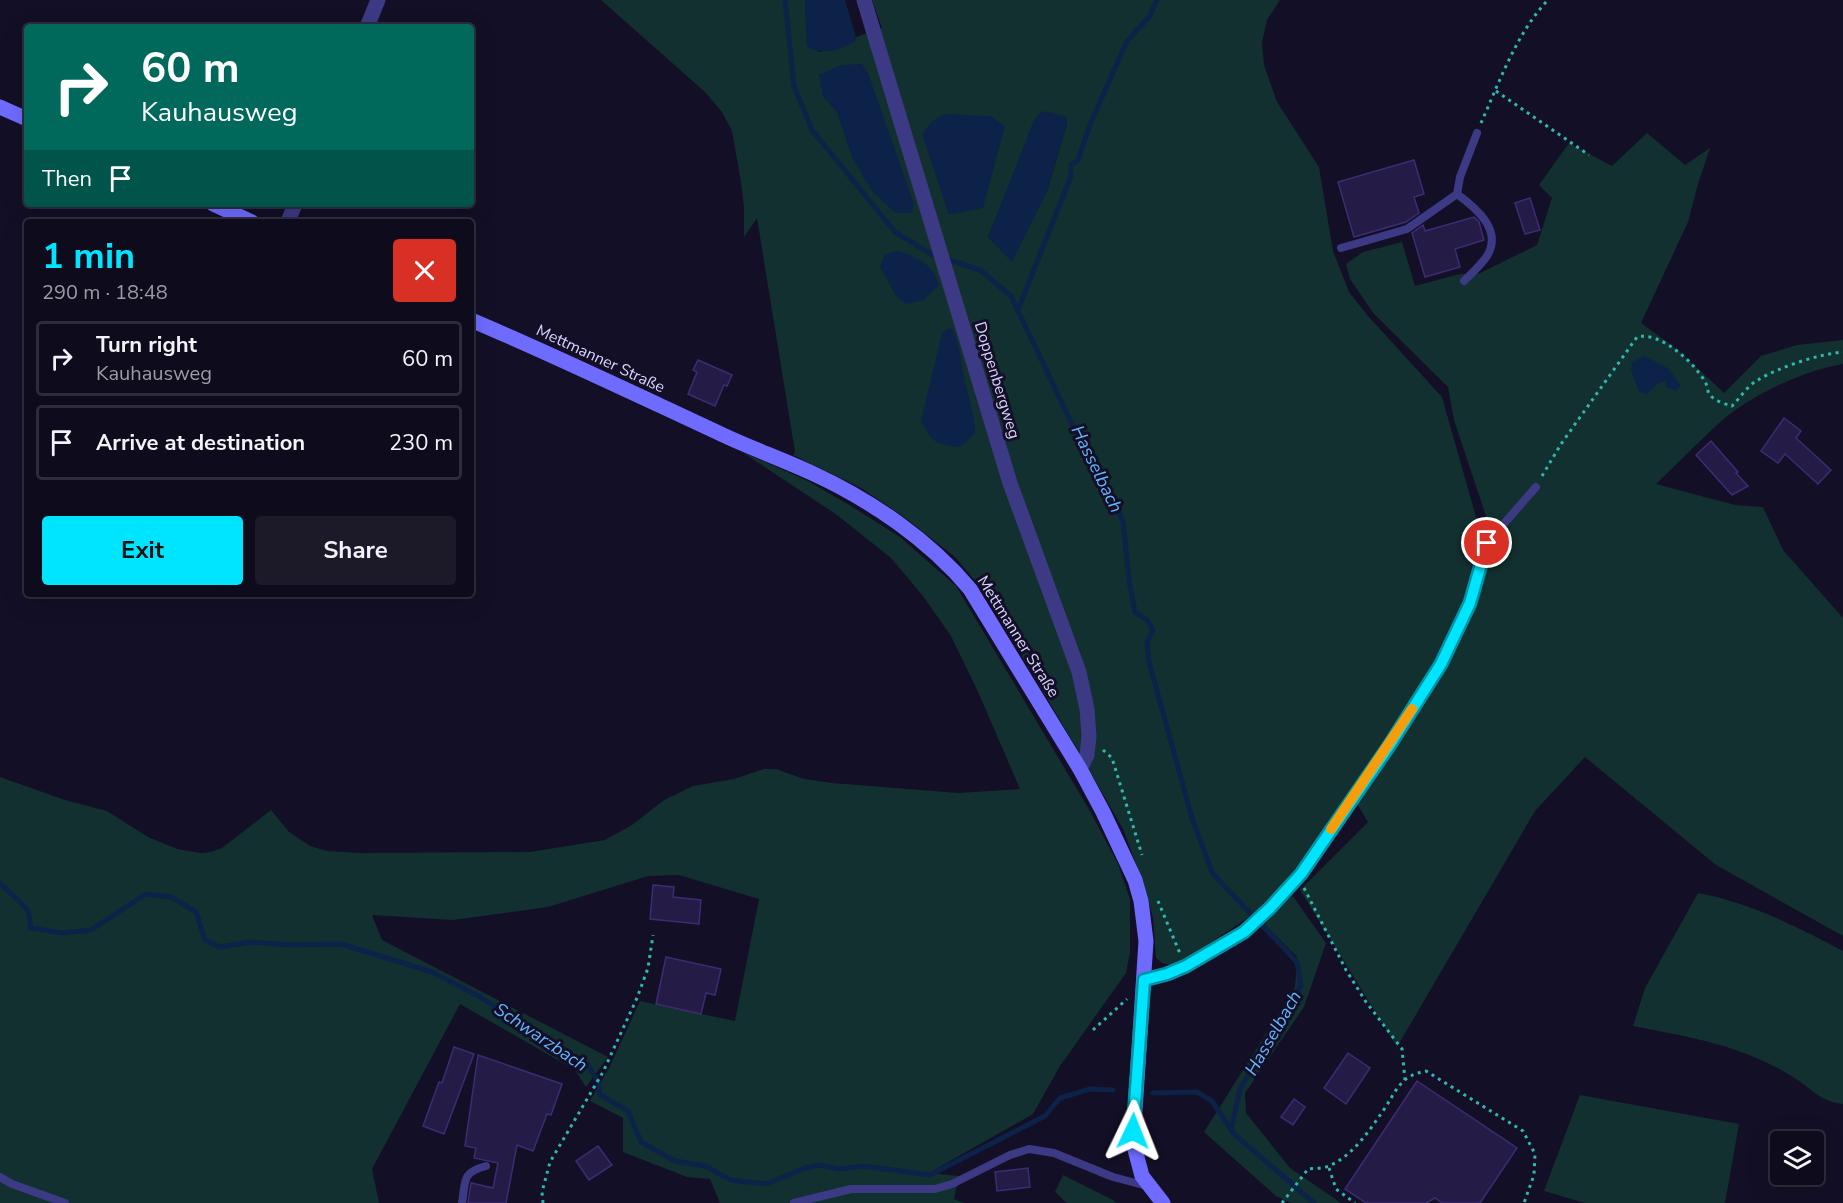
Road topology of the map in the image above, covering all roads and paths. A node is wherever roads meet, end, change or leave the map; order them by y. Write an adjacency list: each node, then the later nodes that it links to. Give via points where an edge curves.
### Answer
1 (378, 0): 4 (street)
2 (864, 0): 18 (street, Doppenbergweg, via 1010,483 1079,672 1088,709)
3 (1548, 0): 5 (path, via 1535,13)
4 (368, 24)
5 (1496, 91): 8 (path); 9 (path)
6 (0, 107): 7 (main road)
7 (24, 118)
8 (1477, 133): 10 (lane)
9 (1589, 155)
10 (1457, 194): 13 (lane, via 1407,229); 14 (lane, via 1477,208 1488,222 1492,241 1487,256)
11 (220, 207): 12 (main road)
12 (246, 219)
13 (1341, 248)
14 (1464, 281)
15 (474, 321): 19 (main road, Mettmanner Straße, via 814,474 895,522 956,572 970,589)
16 (1843, 352): 17 (path, via 1756,380 1731,406 1709,393 1700,374 1681,354 1657,338 1637,337 1561,444)
17 (1536, 487): 21 (lane, via 1487,543 1470,603 1441,664)
18 (1089, 736): 19 (street, Doppenbergweg); 20 (path, via 1112,758)
19 (1080, 769): 25 (main road, Mettmanner Straße, via 1135,880 1144,921)
20 (1143, 857)
21 (1297, 878): 24 (lane, via 1244,932); 27 (path, via 1346,970 1402,1049)
22 (1156, 896): 24 (path)
23 (653, 935): 34 (path, via 648,968 637,998 603,1072 550,1162 542,1191)
24 (1186, 966): 25 (lane)
25 (1144, 980): 26 (path); 31 (main road, Mettmanner Straße, via 1133,1142)
26 (1093, 1030)
27 (1405, 1080): 29 (path, via 1347,1155); 39 (path, via 1426,1071 1523,1131 1535,1154 1534,1175)
28 (486, 1166): 33 (lane, via 468,1174)
29 (1329, 1167): 37 (path, via 1308,1169); 38 (path, via 1336,1189)
30 (0, 1178): 32 (lane)
31 (1149, 1187): 35 (lane, via 1054,1153 1029,1149 935,1189 851,1190); 36 (main road, Mettmanner Straße)
32 (65, 1203)
33 (462, 1203)
34 (543, 1203)
35 (794, 1203)
36 (1163, 1203)
37 (1282, 1203)
38 (1355, 1203)
39 (1524, 1203)

